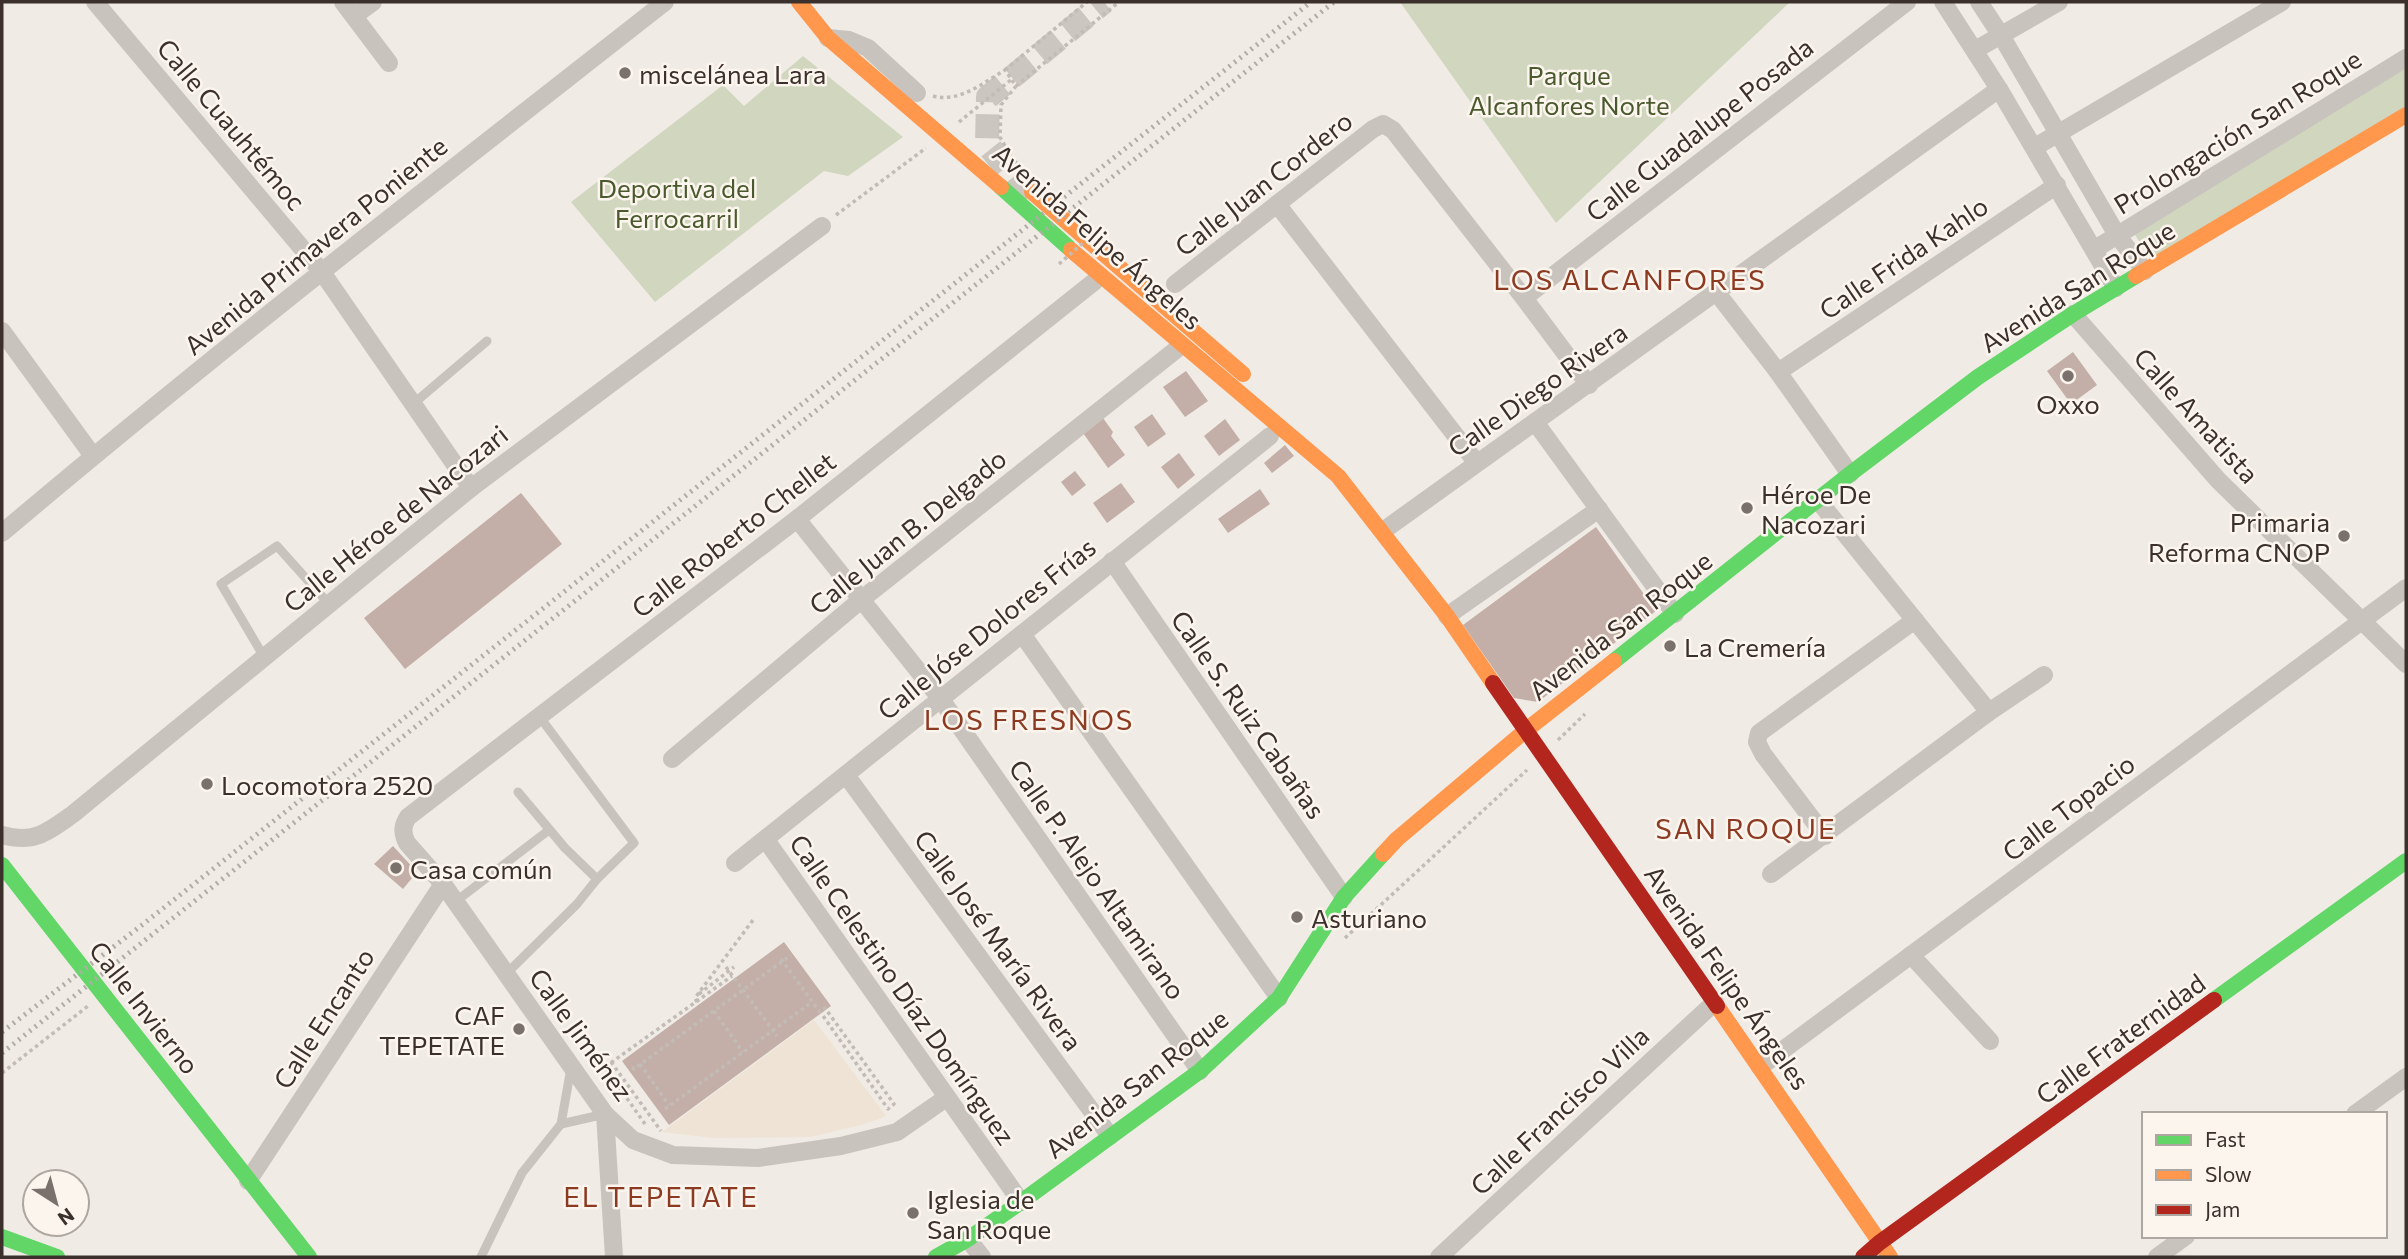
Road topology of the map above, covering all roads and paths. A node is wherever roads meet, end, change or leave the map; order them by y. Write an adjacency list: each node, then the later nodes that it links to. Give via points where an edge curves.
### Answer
1 (95, 2): 38 (street, Calle Cuauhtémoc)
2 (342, 2): 13 (street)
3 (373, 2): 13 (street)
4 (665, 2): 38 (street, Avenida Primavera Poniente)
5 (799, 2): 15 (street, Avenida Felipe Ángeles)
6 (1087, 2): 19 (path)
7 (1119, 2): 21 (path)
8 (1907, 2): 43 (street, Calle Guadalupe Posada)
9 (1942, 2): 16 (street)
10 (1979, 2): 14 (street)
11 (2059, 2): 14 (street)
12 (2282, 2): 25 (street)
13 (354, 16): 18 (street)
14 (2002, 37): 16 (street); 25 (street)
15 (828, 38): 23 (street, via 868,48); 26 (street, Avenida Felipe Ángeles)
16 (1975, 51): 22 (street)
17 (2406, 58): 34 (street, Prolongación San Roque)
18 (389, 63)
19 (1005, 70): 20 (path); 23 (path, via 946,99)
20 (1012, 79): 21 (path); 26 (path)
21 (1016, 86): 28 (path, via 1001,106 1000,137)
22 (2000, 89): 27 (street); 42 (street, Calle Diego Rivera)
23 (917, 93)
24 (2406, 115): 37 (street, Avenida San Roque)
25 (2058, 133): 27 (street); 34 (street)
26 (942, 135): 32 (path); 64 (street, Avenida Felipe Ángeles, via 1338,476)
27 (2035, 147): 29 (street)
28 (1020, 167)
29 (2057, 185): 35 (street); 48 (street, Calle Frida Kahlo)
30 (1032, 192): 50 (street, Avenida Felipe Ángeles)
31 (1277, 204): 40 (street, Calle Juan Cordero); 43 (street, Calle Juan Cordero, via 1383,124 1393,130); 56 (street)
32 (822, 226): 58 (street, Calle Héroe de Nacozari)
33 (1100, 228): 36 (path, bridge)
34 (2117, 235): 35 (street, Prolongación San Roque); 37 (street)
35 (2095, 249): 41 (street)
36 (1059, 264)
37 (2145, 271): 41 (street, Avenida San Roque)
38 (322, 272): 51 (street, Calle Cuauhtémoc); 55 (street, Avenida Primavera Poniente)
39 (1095, 281): 61 (street, Calle Roberto Chellet)
40 (1175, 284)
41 (2116, 288): 44 (street, Avenida San Roque)
42 (1717, 293): 48 (street); 49 (street, Calle Diego Rivera)
43 (1524, 298): 49 (street)
44 (2073, 314): 57 (street, Avenida San Roque, via 1978,377); 72 (street, Calle Amatista, via 2218,480)
45 (2, 331): 55 (street)
46 (487, 341): 51 (lane)
47 (1177, 349): 67 (street, Calle Juan B. Delgado)
48 (1778, 372): 57 (street)
49 (1589, 385): 53 (street, Calle Diego Rivera)
50 (1260, 388)
51 (413, 404): 58 (street, Calle Cuauhtémoc)
52 (1292, 416): 62 (street, Avenida Felipe Ángeles, via 1355,470)
53 (1535, 422): 56 (street, Calle Diego Rivera); 60 (street)
54 (1270, 436): 65 (street, Calle Jóse Dolores Frías)
55 (93, 456): 63 (street, Avenida Primavera Poniente)
56 (1476, 463): 62 (street, Calle Diego Rivera)
57 (1850, 474): 59 (street, Avenida San Roque)
58 (471, 488): 68 (street, Calle Héroe de Nacozari)
59 (1817, 499): 69 (street, Avenida San Roque); 71 (street)
60 (1599, 509): 69 (street); 70 (street)
61 (797, 519): 67 (street, Calle P. Alejo Altamirano); 79 (street, Calle Roberto Chellet)
62 (1387, 528): 64 (street, Avenida Felipe Ángeles)
63 (2, 533)
64 (1402, 556): 70 (street, Avenida Felipe Ángeles)
65 (1112, 561): 73 (street, Calle Jóse Dolores Frías); 96 (street, Calle S. Ruiz Cabañas)
66 (2406, 588): 72 (street, Calle Topacio)
67 (862, 599): 77 (street, Calle P. Alejo Altamirano); 82 (street, Calle Juan B. Delgado)
68 (329, 604): 74 (street, Calle Héroe de Nacozari); 74 (lane, via 277,546 221,584)
69 (1675, 614): 80 (street, Avenida San Roque)
70 (1447, 616): 80 (street, Avenida Felipe Ángeles)
71 (1915, 620): 78 (street); 88 (street, via 1759,733 1757,742)
72 (2362, 621): 75 (street, Calle Amatista); 101 (street, Calle Topacio)
73 (1021, 634): 77 (street, Calle Jóse Dolores Frías); 107 (street)
74 (264, 657): 87 (street, Calle Héroe de Nacozari, via 41,836 15,839)
75 (2406, 664)
76 (2044, 674): 78 (street)
77 (940, 698): 83 (street, Calle Jóse Dolores Frías); 122 (street, Calle P. Alejo Altamirano)
78 (1990, 712): 88 (street)
79 (540, 716): 85 (street, Calle Roberto Chellet); 94 (lane, via 634,842)
80 (1525, 731): 81 (street, Avenida Felipe Ángeles); 96 (street, Avenida San Roque, via 1398,839)
81 (1542, 756): 99 (path); 110 (street, Avenida Felipe Ángeles)
82 (673, 759)
83 (846, 775): 89 (street, Calle Jóse Dolores Frías); 135 (street, Calle José María Rivera)
84 (517, 792): 86 (lane)
85 (403, 825): 95 (street, Calle Jiménez, via 407,843)
86 (549, 830): 94 (lane); 97 (lane)
87 (2, 835)
88 (1825, 836): 93 (street)
89 (766, 840): 91 (street, Calle Jóse Dolores Frías); 125 (street, Calle Celestino Díaz Domínguez)
90 (2406, 860): 141 (street, Calle Fraternidad)
91 (735, 863)
92 (2, 865): 106 (street, Calle Invierno)
93 (1771, 874)
94 (597, 879): 104 (lane)
95 (443, 884): 97 (street, Calle Jiménez); 136 (street, Calle Encanto)
96 (1344, 897): 107 (street, Avenida San Roque)
97 (455, 902): 104 (street, Calle Jiménez)
98 (753, 920): 108 (path)
99 (1340, 943)
100 (791, 955): 102 (path)
101 (1912, 955): 115 (street); 121 (street, Calle Topacio)
102 (782, 960): 105 (path); 109 (path)
103 (729, 971): 105 (path); 108 (path); 108 (path, via 734,967)
104 (506, 974): 119 (street, Calle Jiménez)
105 (742, 990): 111 (path); 113 (path)
106 (104, 994): 123 (path); 136 (street, Calle Invierno)
107 (1279, 999): 122 (street, Avenida San Roque)
108 (696, 1000): 117 (path)
109 (815, 1002): 112 (path, via 820,1012 825,1008 894,1104 888,1109); 113 (path)
110 (1715, 1002): 121 (street, Avenida Felipe Ángeles); 149 (street, Calle Francisco Villa)
111 (714, 1011): 116 (path); 118 (path)
112 (821, 1013)
113 (772, 1031): 114 (path); 116 (path)
114 (777, 1036)
115 (1990, 1041)
116 (743, 1053): 127 (path)
117 (611, 1062): 126 (path); 128 (path, via 605,1067)
118 (640, 1064): 120 (path); 127 (path)
119 (571, 1066): 131 (street, Calle Jiménez); 133 (lane)
120 (632, 1067)
121 (1760, 1067): 141 (street, Avenida Felipe Ángeles)
122 (1200, 1071): 135 (street, Avenida San Roque)
123 (2, 1073)
124 (2406, 1077): 130 (street)
125 (946, 1098): 131 (street, Calle Jiménez, via 897,1132 758,1158 673,1155 633,1140); 137 (street, Calle Celestino Díaz Domínguez)
126 (642, 1104): 128 (path); 132 (path)
127 (670, 1106): 129 (path)
128 (635, 1110): 132 (path, via 645,1124)
129 (665, 1110)
130 (2358, 1112)
131 (605, 1114): 133 (lane); 146 (street)
132 (652, 1118): 134 (path)
133 (561, 1125): 145 (lane, via 522,1173)
134 (662, 1132)
135 (1110, 1136): 137 (street, Avenida San Roque)
136 (247, 1181): 144 (street, Calle Invierno)
137 (1021, 1202): 140 (street, Avenida San Roque)
138 (5, 1238): 142 (street); 143 (street)
139 (2183, 1238): 152 (street)
140 (968, 1239): 147 (street, Avenida San Roque); 148 (street)
141 (1880, 1243): 150 (street, Calle Fraternidad); 151 (street, Avenida Felipe Ángeles)
142 (11, 1257)
143 (57, 1257)
144 (309, 1257)
145 (481, 1257)
146 (614, 1257)
147 (936, 1257)
148 (982, 1257)
149 (1439, 1257)
150 (1863, 1257)
151 (1890, 1257)
152 (2157, 1257)

